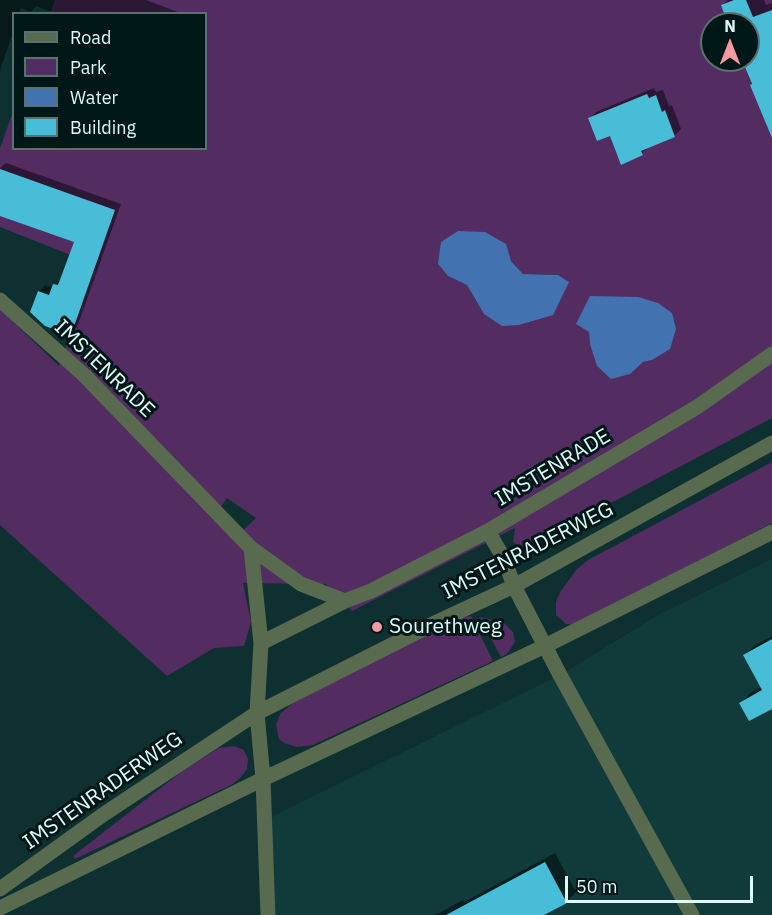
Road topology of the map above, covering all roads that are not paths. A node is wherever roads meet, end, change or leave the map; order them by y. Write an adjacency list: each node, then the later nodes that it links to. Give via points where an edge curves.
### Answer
1 (0, 300): 6 (street, IMSTENRADE, via 84,375)
2 (772, 354): 4 (street, IMSTENRADE, via 697,407)
3 (772, 443): 7 (street, IMSTENRADERWEG)
4 (488, 531): 7 (street); 8 (street, IMSTENRADE)
5 (772, 532): 10 (street)
6 (251, 548): 8 (street, IMSTENRADE, via 301,584); 9 (street)
7 (514, 586): 10 (street); 11 (street, IMSTENRADERWEG)
8 (345, 601): 9 (street, IMSTENRADE)
9 (261, 643): 11 (street)
10 (545, 646): 12 (street); 16 (street)
11 (257, 713): 12 (street); 13 (street, IMSTENRADERWEG, via 104,814)
12 (263, 779): 14 (street); 15 (street)
13 (0, 889)
14 (0, 908)
15 (268, 915)
16 (692, 915)

